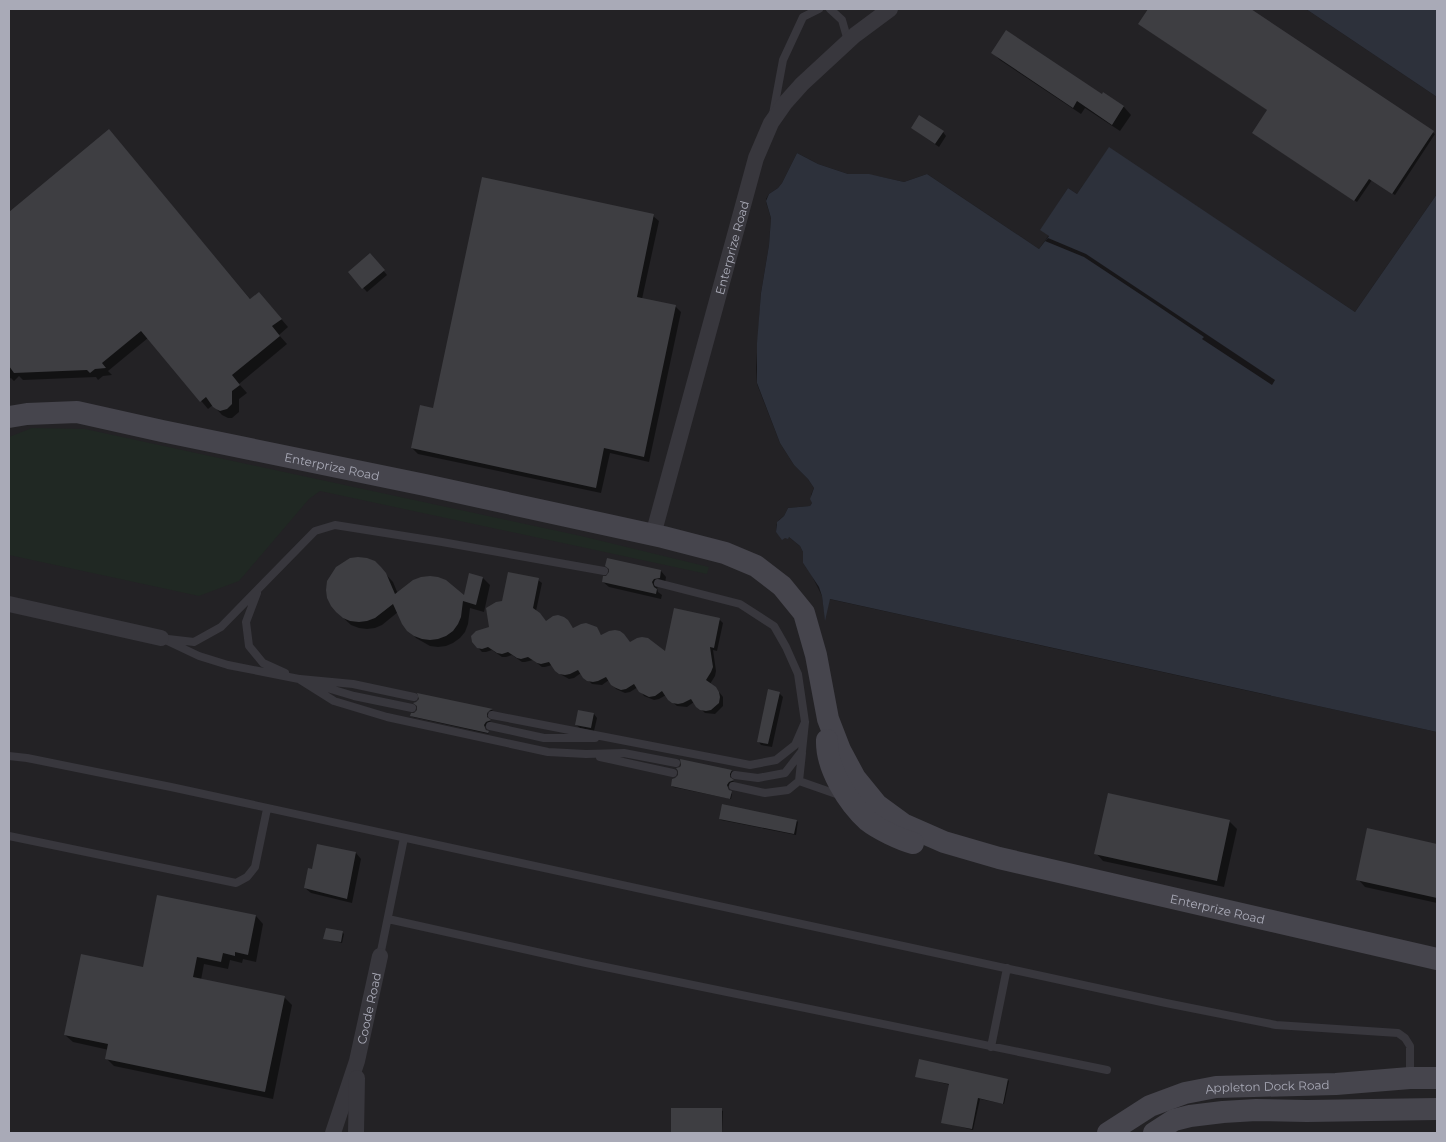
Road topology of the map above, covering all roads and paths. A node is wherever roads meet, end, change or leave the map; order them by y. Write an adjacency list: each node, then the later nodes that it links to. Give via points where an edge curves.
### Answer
1 (819, 9): 5 (lane, via 803,17 783,60)
2 (830, 9): 4 (lane, via 842,20)
3 (890, 9): 4 (street, Enterprize Road)
4 (848, 41): 5 (street, Enterprize Road, via 802,84)
5 (771, 123): 7 (street, Enterprize Road, via 756,158)
6 (9, 417): 7 (street, Enterprize Road, via 77,412)
7 (652, 534): 17 (street, Enterprize Road, via 725,553 756,566 782,586 804,613)
8 (604, 571): 10 (lane, via 335,525 315,531)
9 (658, 583): 18 (lane, via 740,604 774,626 798,674)
10 (258, 590): 12 (lane, via 221,627 194,642); 13 (lane, via 246,622 249,646 263,663)
11 (9, 604): 12 (street)
12 (161, 638): 13 (lane, via 228,666)
13 (299, 679): 14 (lane, via 353,684); 15 (lane, via 354,696); 22 (lane, via 334,701 387,717 548,752)
14 (414, 697)
15 (412, 708)
16 (492, 715): 20 (lane)
17 (828, 719): 29 (street, Enterprize Road, via 827,744 833,770); 33 (street, Enterprize Road, via 855,778 877,805 903,824 944,842)
18 (805, 722): 20 (lane, via 795,746 776,760 750,765); 21 (lane)
19 (490, 726): 20 (lane, via 544,738)
20 (614, 739)
21 (802, 751): 26 (lane, via 785,773 758,778); 27 (lane)
22 (586, 754): 24 (lane, via 624,753); 25 (lane)
23 (9, 756): 30 (lane)
24 (676, 763)
25 (673, 773)
26 (735, 775)
27 (799, 781): 28 (lane, via 788,790 765,793); 29 (lane)
28 (733, 786)
29 (848, 798): 33 (street, Enterprize Road, via 869,822 902,840 942,850)
30 (267, 809): 31 (lane, via 255,867 236,883); 32 (lane)
31 (9, 836)
32 (404, 838): 34 (lane); 37 (lane)
33 (999, 858): 36 (street, Enterprize Road)
34 (388, 919): 35 (lane); 38 (lane)
35 (380, 956): 39 (street, Coode Road)
36 (1437, 959)
37 (1006, 968): 38 (lane); 41 (lane, via 1276,1026 1398,1033 1410,1046)
38 (991, 1047): 40 (lane)
39 (357, 1060): 46 (street, Coode Road); 47 (street, Coode Road)
40 (1107, 1070)
41 (1410, 1078): 42 (street, Appleton Dock Road); 43 (street, Appleton Dock Road)
42 (1437, 1078)
43 (1309, 1084): 44 (street); 48 (street, Appleton Dock Road, via 1216,1087 1185,1093 1150,1106)
44 (1437, 1089)
45 (1437, 1109): 49 (street, Appleton Dock Road, via 1223,1112 1174,1120)
46 (333, 1133)
47 (356, 1133)
48 (1108, 1133)
49 (1154, 1133)

